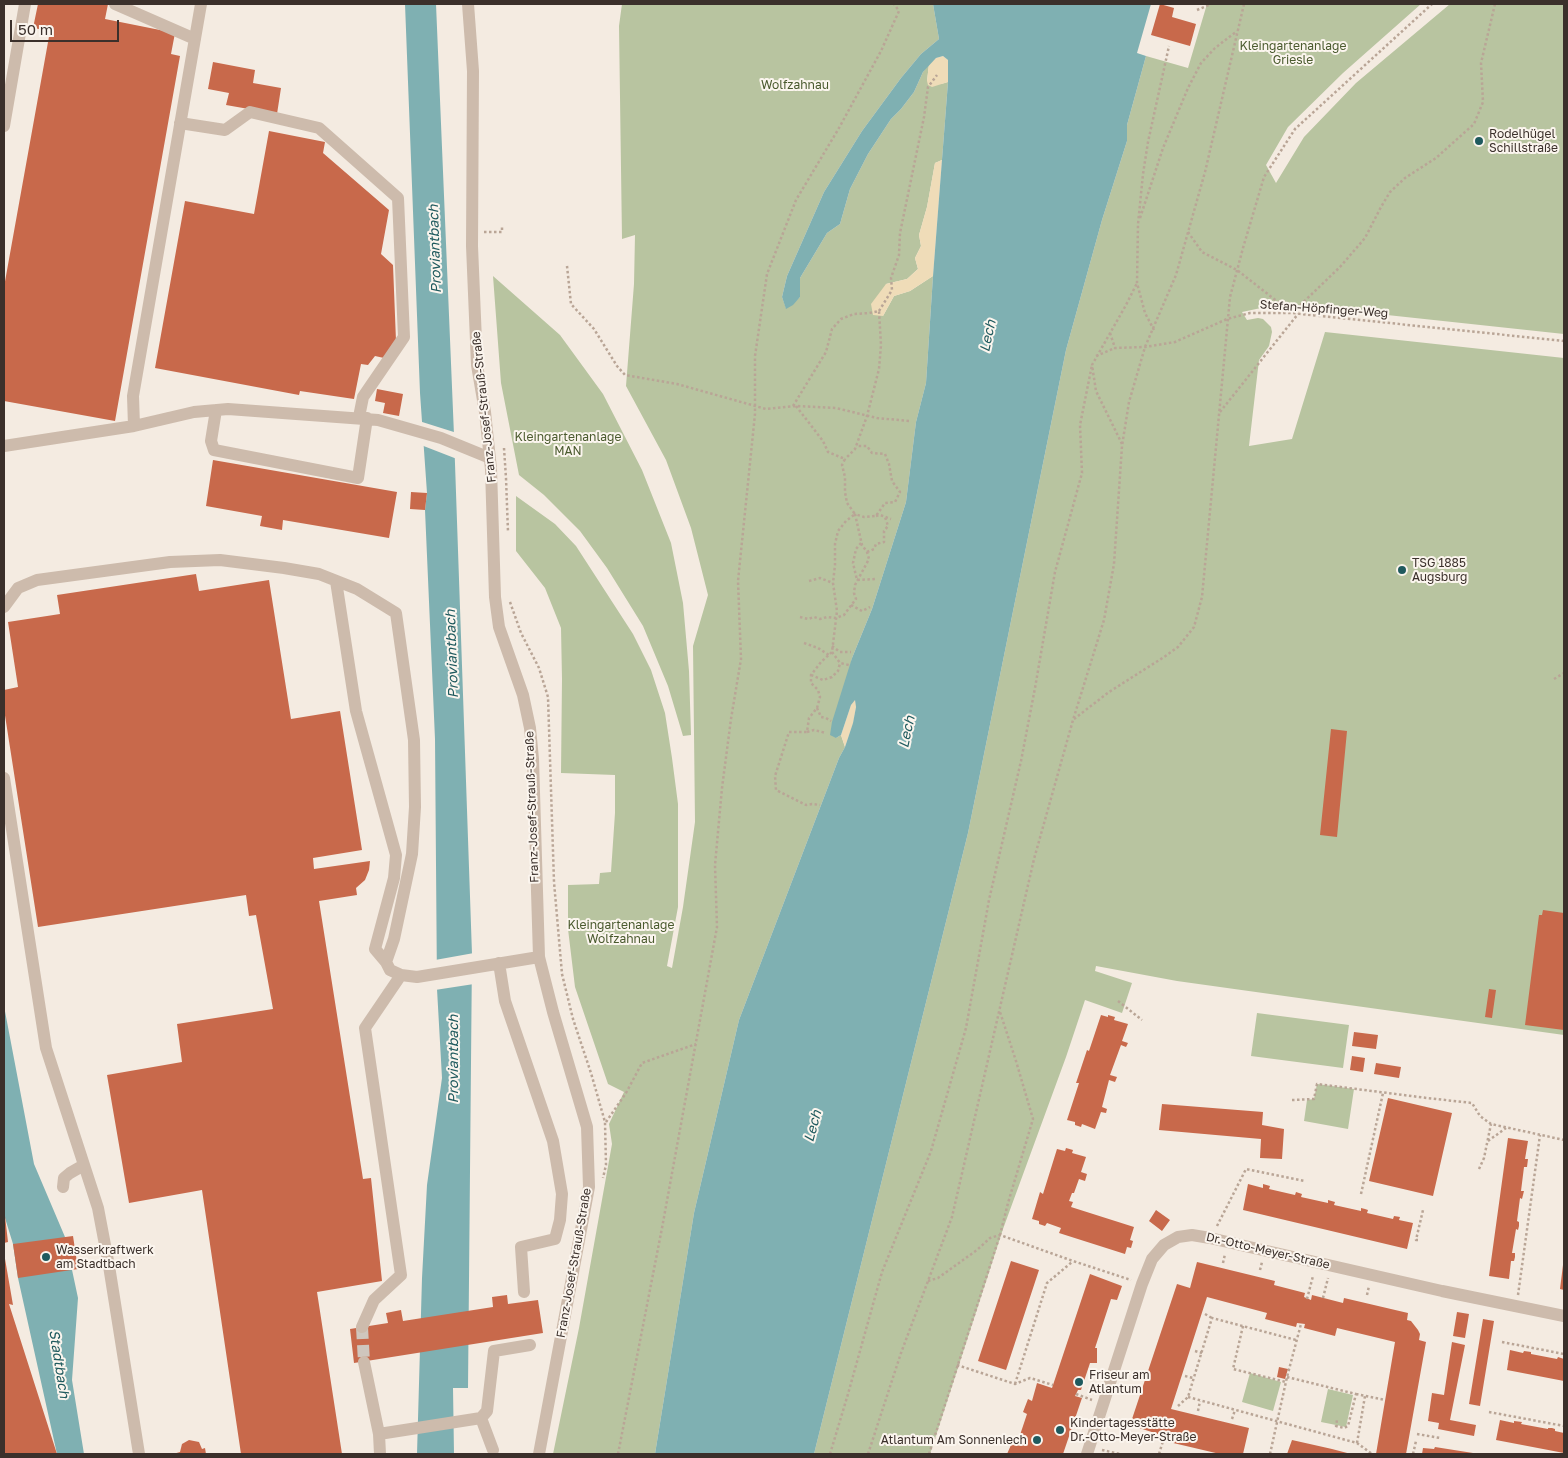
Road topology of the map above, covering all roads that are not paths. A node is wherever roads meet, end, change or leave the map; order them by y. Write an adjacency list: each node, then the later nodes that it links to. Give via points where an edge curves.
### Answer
1 (24, 4): 7 (street)
2 (115, 4): 5 (street)
3 (201, 4): 5 (street)
4 (468, 4): 12 (street, Franz-Josef-Strauß-Straße, via 474,71 472,246 477,365)
5 (195, 39): 6 (street)
6 (180, 123): 9 (street, via 225,130 250,112 319,128 398,198 404,337 363,397); 10 (street, via 133,396)
7 (4, 126)
8 (216, 410): 9 (street); 9 (street, via 211,442 214,450 358,478); 10 (street)
9 (363, 418): 12 (street, via 405,426)
10 (134, 426): 11 (street)
11 (4, 446)
12 (490, 458): 16 (street, Franz-Josef-Strauß-Straße, via 499,628 523,695 530,728)
13 (336, 581): 14 (street, via 319,574 220,560 170,562 37,580 18,588); 17 (street, via 356,710 396,855 394,878 375,949); 17 (street, via 357,588 396,613 414,740 412,854)
14 (4, 607)
15 (4, 778): 20 (street, via 46,1048)
16 (539, 957): 18 (street); 33 (street, Franz-Josef-Strauß-Straße, via 587,1127 589,1187)
17 (386, 962): 19 (street, via 390,970)
18 (494, 964): 19 (street, via 417,977); 22 (street, via 553,1141 562,1194 556,1239 521,1248)
19 (401, 975): 24 (street, via 365,1028 400,1274 374,1300)
20 (84, 1165): 21 (street, via 64,1178); 31 (street, via 98,1208)
21 (63, 1187)
22 (524, 1292)
23 (1564, 1316): 30 (street, Dr.-Otto-Meyer-Straße, via 1192,1234 1178,1237 1164,1245 1152,1259)
24 (362, 1327)
25 (530, 1345): 27 (street, via 494,1351 487,1411)
26 (364, 1362): 28 (street)
27 (476, 1419): 28 (street); 29 (street)
28 (379, 1434): 32 (street)
29 (493, 1450)
30 (1088, 1450)
31 (140, 1454)
32 (380, 1454)
33 (539, 1454)

